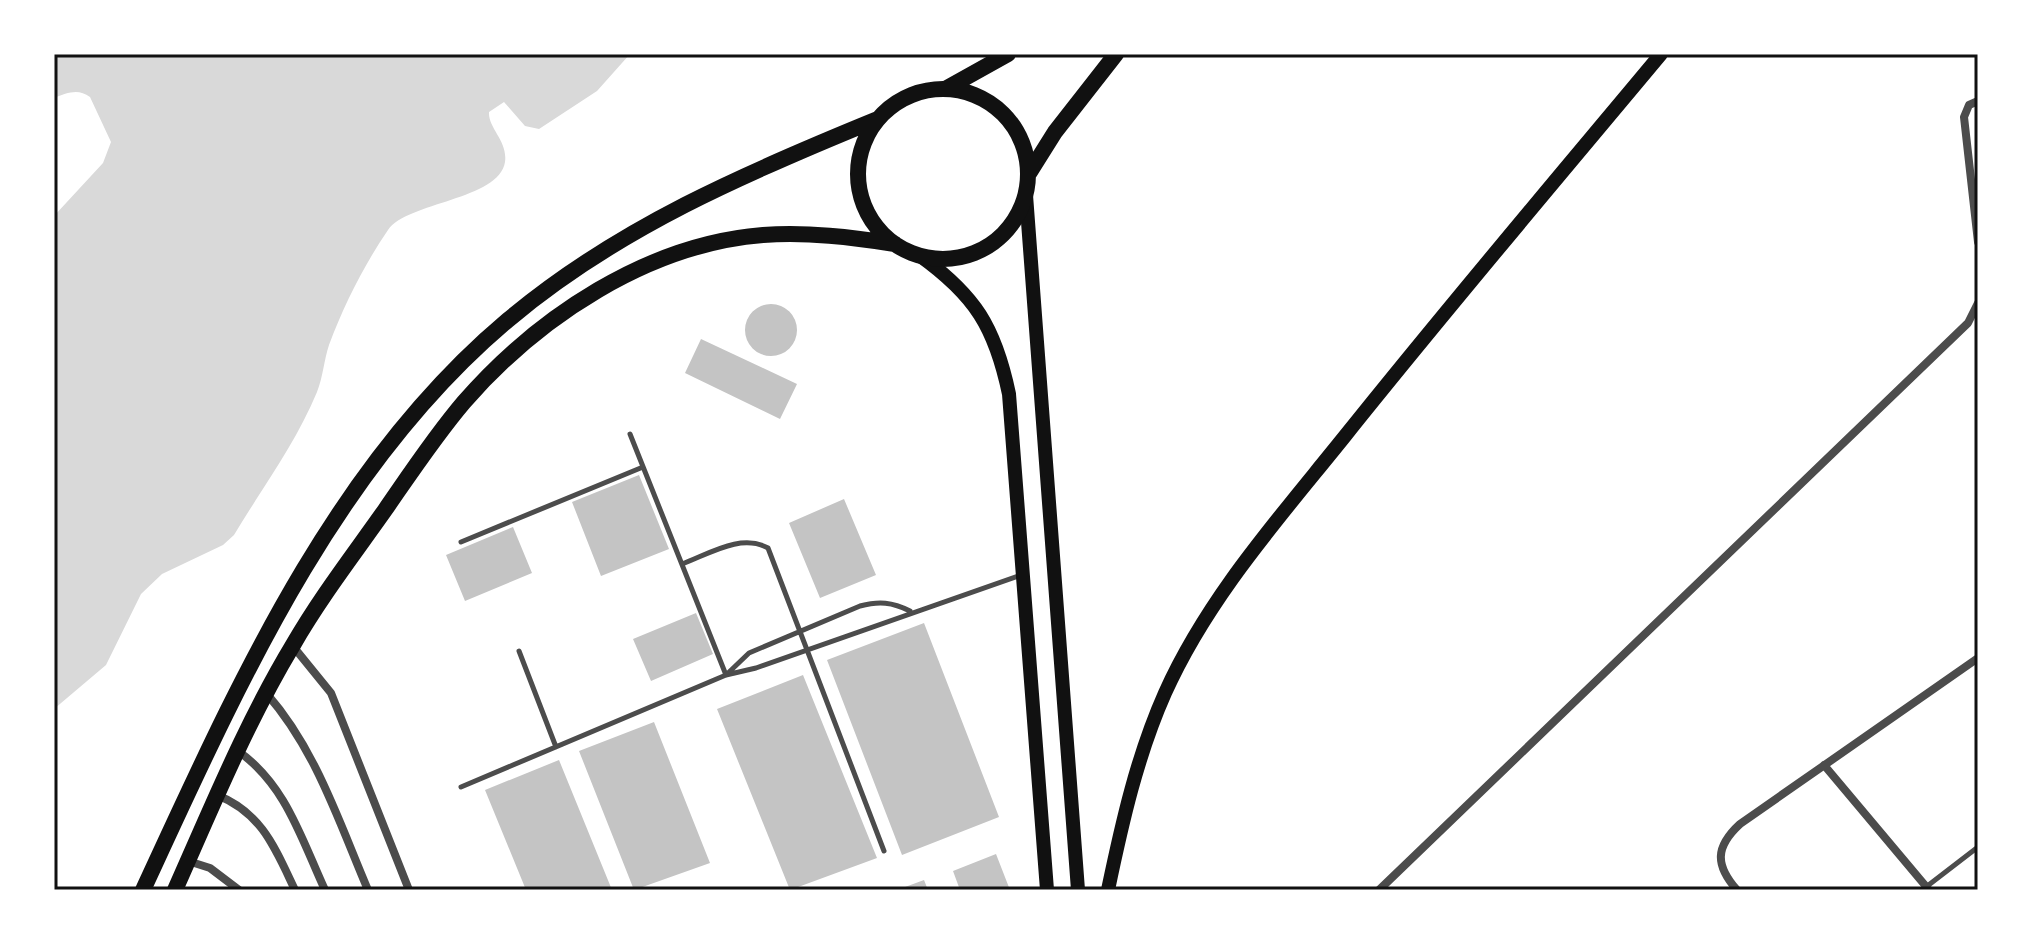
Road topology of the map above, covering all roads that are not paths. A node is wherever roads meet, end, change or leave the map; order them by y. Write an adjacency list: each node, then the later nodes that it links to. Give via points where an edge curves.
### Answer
1 (1008, 54): 4 (highway)
2 (1116, 54): 9 (highway)
3 (1661, 54): 48 (main road, via 1371,404 1200,626 1165,693 1139,762)
4 (947, 88): 6 (highway, via 897,101); 9 (highway, via 989,102 1005,116 1018,133)
5 (1978, 101): 8 (street, via 1969,105 1964,117)
6 (878, 119): 13 (highway, via 861,150 859,185 871,218); 40 (highway, via 710,190 626,236 510,318 444,381 351,497 297,585 211,741)
7 (1978, 147): 8 (street)
8 (1967, 148): 10 (street)
9 (1028, 175): 11 (highway)
10 (1975, 190): 12 (street)
11 (1026, 195): 14 (highway, via 1017,216 985,248 953,258); 47 (main road)
12 (1978, 238)
13 (895, 244): 14 (highway); 23 (highway, via 829,234 761,235 695,248 632,272 585,299 531,338 463,403)
14 (919, 255): 20 (main road, via 954,280 982,313 1001,352)
15 (1978, 303): 49 (street, via 1968,323)
16 (630, 434): 17 (lane)
17 (643, 467): 18 (lane); 19 (lane)
18 (461, 542)
19 (682, 564): 22 (lane, via 756,541 768,548); 27 (lane)
20 (1023, 575): 21 (lane); 46 (main road)
21 (911, 611): 22 (lane, via 877,602); 24 (lane)
22 (802, 631): 24 (lane); 27 (lane, via 749,653)
23 (292, 645): 28 (highway); 45 (street, via 331,693)
24 (809, 650): 27 (lane); 35 (lane)
25 (519, 651): 29 (lane)
26 (1978, 658): 31 (street)
27 (726, 675): 29 (lane)
28 (267, 694): 30 (highway); 44 (street, via 308,752)
29 (556, 747): 32 (lane)
30 (237, 750): 33 (highway); 43 (street, via 277,787)
31 (1824, 765): 38 (street, via 1730,833 1721,859); 39 (street)
32 (461, 787)
33 (217, 795): 36 (highway); 42 (street, via 237,803 261,824)
34 (1978, 847): 39 (lane)
35 (884, 851)
36 (188, 861): 37 (highway); 41 (street, via 210,868)
37 (181, 886)
38 (1731, 888)
39 (1927, 888)
40 (143, 890)
41 (239, 890)
42 (295, 890)
43 (325, 890)
44 (368, 890)
45 (409, 890)
46 (1047, 890)
47 (1078, 890)
48 (1108, 890)
49 (1379, 890)

